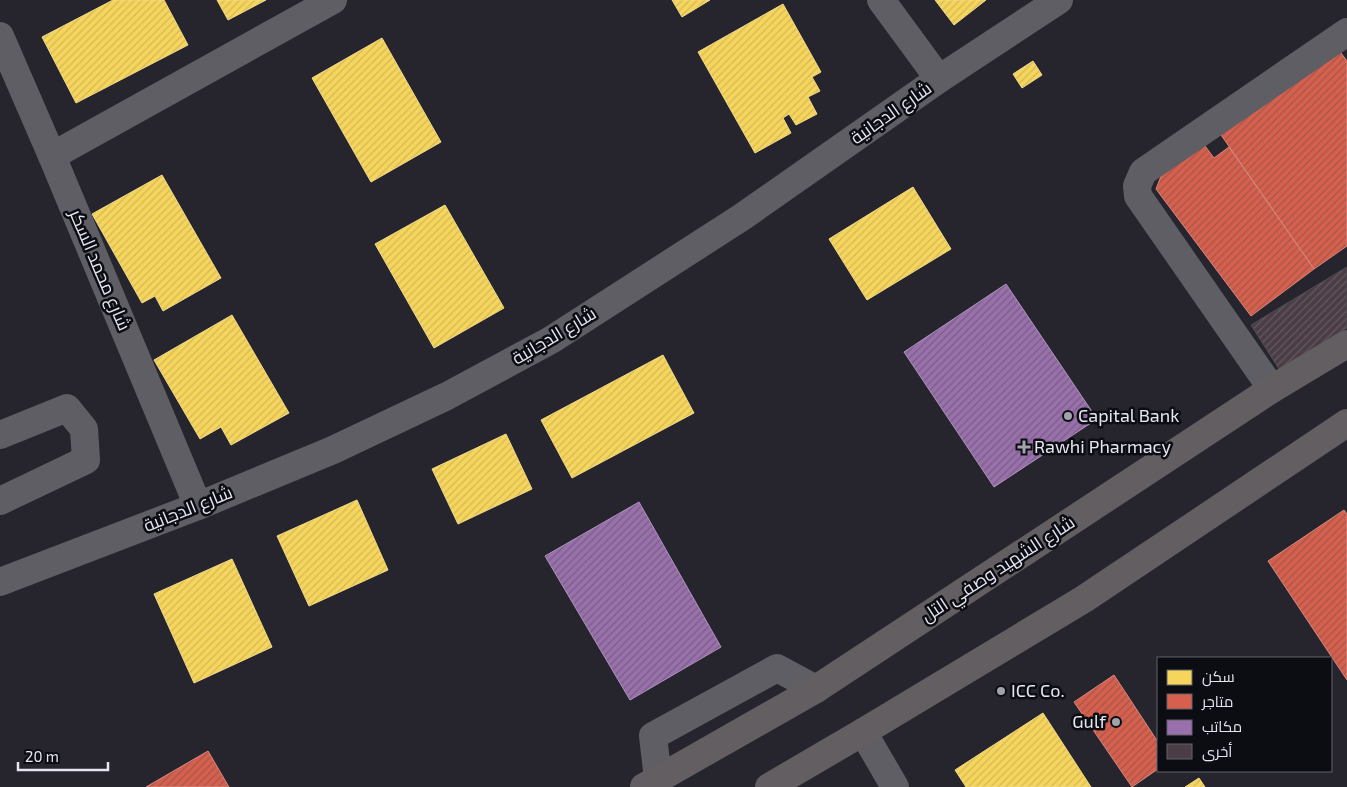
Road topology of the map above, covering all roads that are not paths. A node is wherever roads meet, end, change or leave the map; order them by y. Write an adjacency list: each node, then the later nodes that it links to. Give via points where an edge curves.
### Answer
1 (333, 0): 7 (street)
2 (881, 0): 6 (street)
3 (1059, 0): 6 (street, شارع الدجانية)
4 (1347, 32): 9 (street, via 1143,172 1137,186 1138,196)
5 (0, 36): 7 (street, شارع محمد السكر)
6 (939, 79): 13 (street, شارع الدجانية, via 742,217 551,340 447,396 333,450)
7 (52, 156): 13 (street, شارع محمد السكر)
8 (1347, 344): 9 (main road, شارع الشهيد وصفي التل)
9 (1272, 388): 15 (main road, شارع الشهيد وصفي التل)
10 (1347, 423): 16 (main road, via 1084,599)
11 (0, 435): 12 (street, via 67,408 84,428 86,460)
12 (0, 501)
13 (198, 506): 14 (street, شارع الدجانية)
14 (0, 582)
15 (816, 689): 17 (main road, شارع الشهيد وصفي التل); 17 (street, via 777,668 653,736)
16 (863, 732): 18 (main road); 19 (street)
17 (651, 783)
18 (769, 787)
19 (895, 787)

